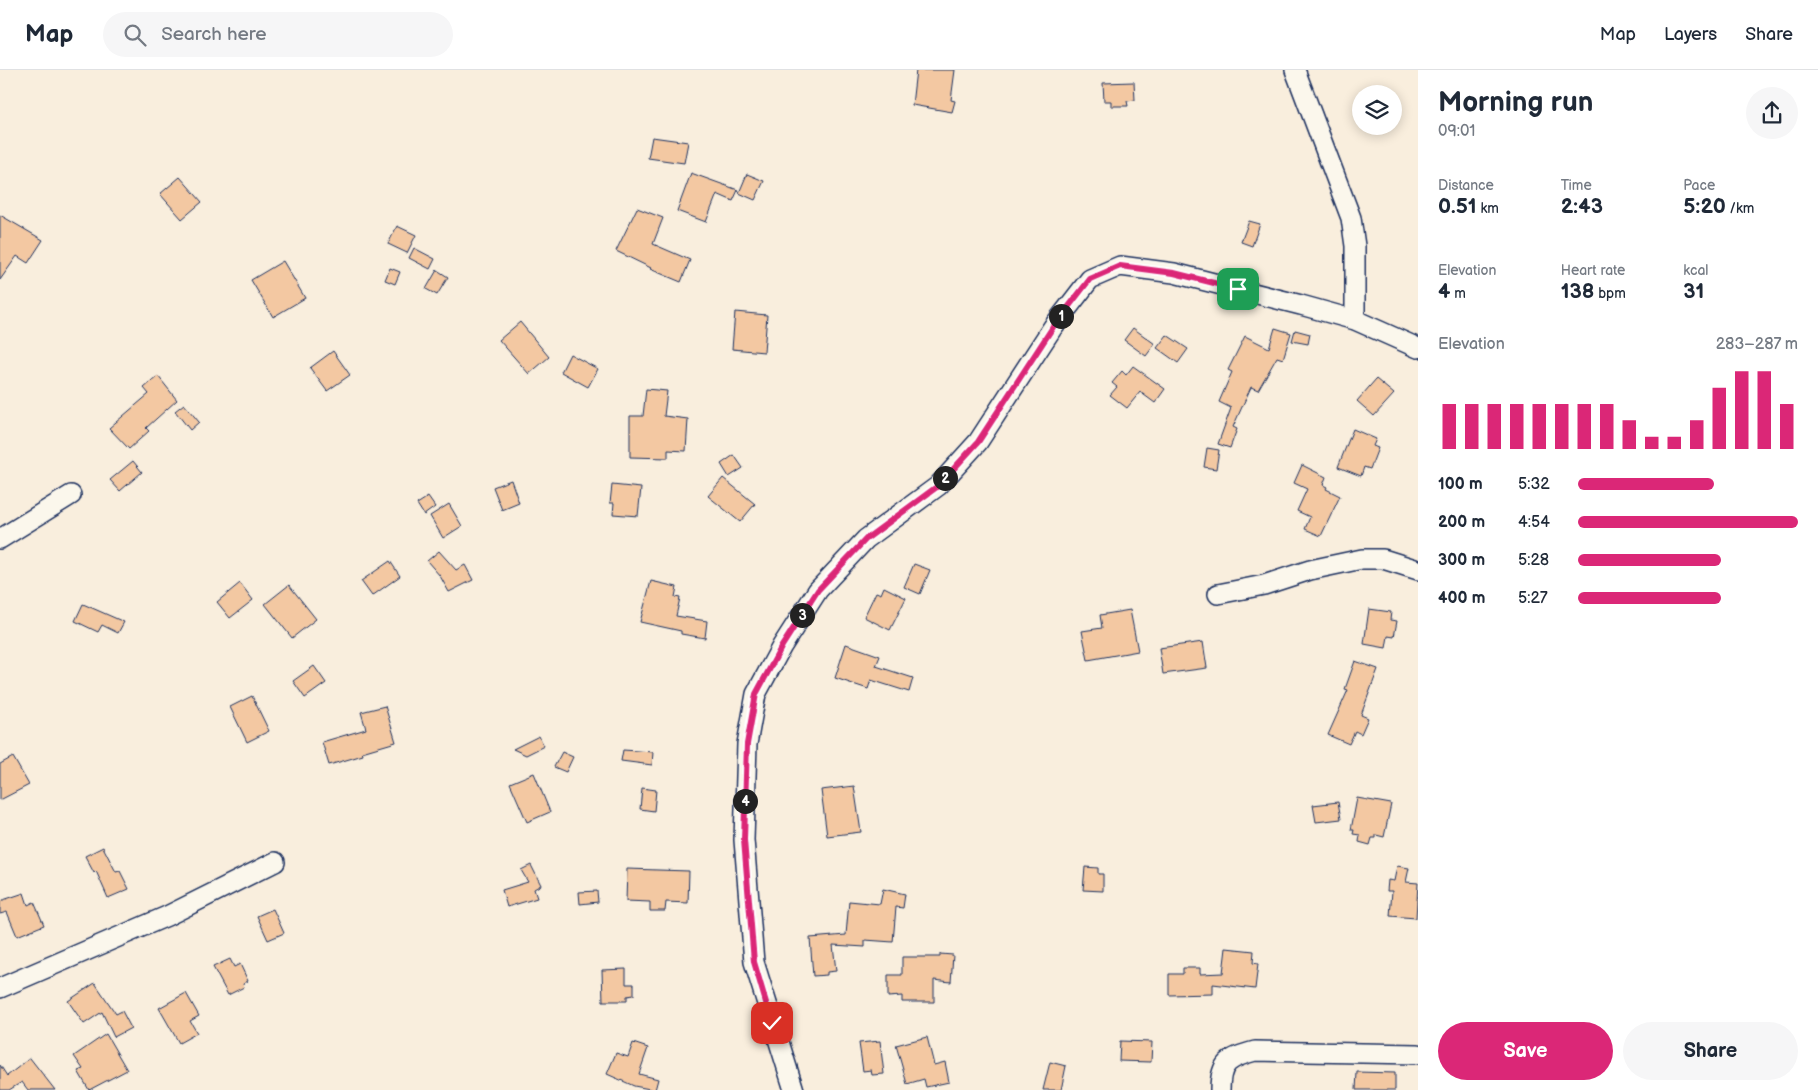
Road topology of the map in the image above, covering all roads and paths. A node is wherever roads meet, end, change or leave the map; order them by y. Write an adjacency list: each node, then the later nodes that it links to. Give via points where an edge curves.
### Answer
1 (1295, 70): 2 (street, via 1351,218 1355,246)
2 (1355, 320): 3 (street); 11 (street, via 1174,273 1120,266 1090,279 1053,327 978,442 938,486 866,539 818,590 756,694 747,744 744,840 754,962)
3 (1418, 348)
4 (71, 496): 5 (street)
5 (0, 539)
6 (1418, 570): 7 (street, via 1383,559 1362,559)
7 (1218, 594)
8 (275, 862): 9 (street, via 167,916)
9 (0, 988)
10 (1418, 1054): 12 (street, via 1255,1051 1226,1064 1220,1073)
11 (794, 1090)
12 (1220, 1090)

